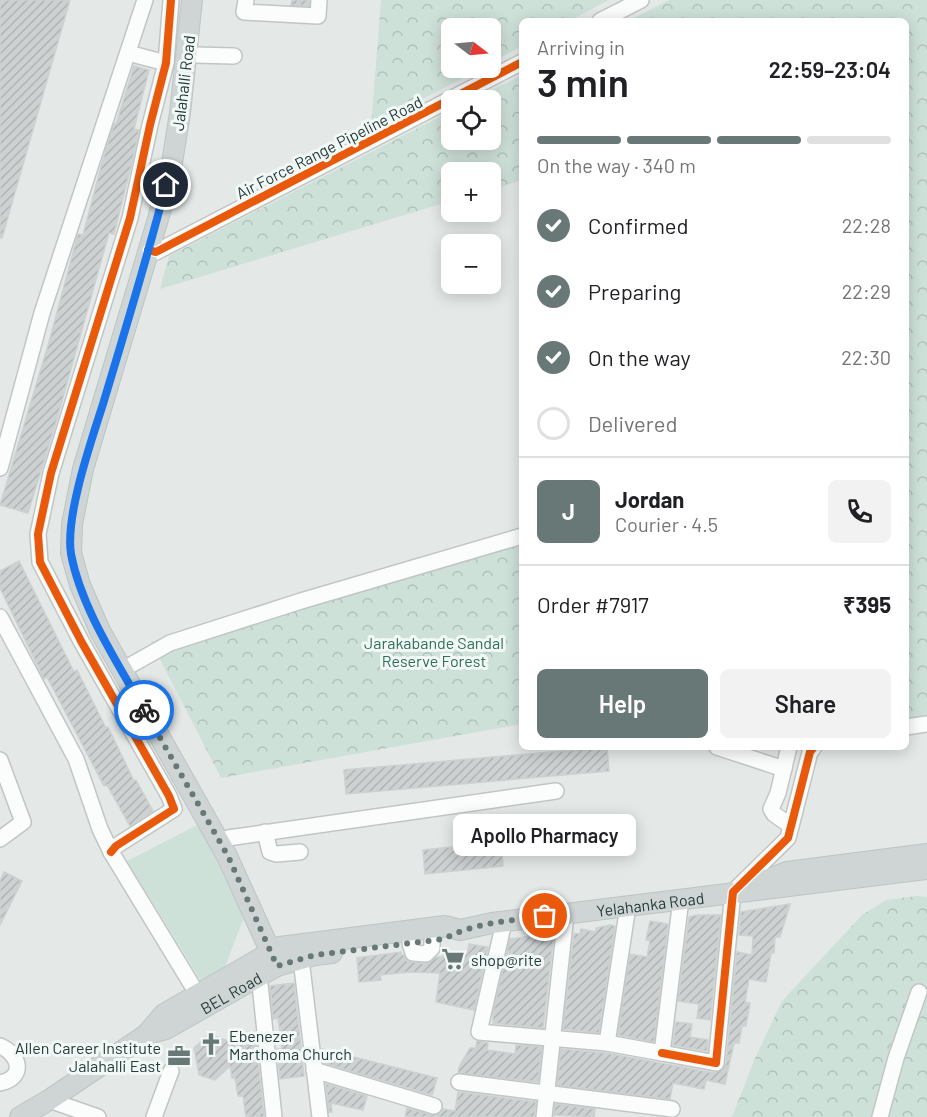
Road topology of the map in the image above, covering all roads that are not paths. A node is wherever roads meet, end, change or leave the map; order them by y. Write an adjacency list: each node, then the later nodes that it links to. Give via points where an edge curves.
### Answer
1 (145, 0): 9 (street)
2 (171, 0): 12 (street)
3 (192, 0): 14 (main road, Jalahalli Road, via 171,169)
4 (201, 0): 10 (main road)
5 (246, 0): 6 (street, via 244,12 318,16)
6 (319, 0)
7 (641, 0): 8 (street)
8 (606, 18)
9 (128, 53): 12 (street); 15 (street, via 42,313)
10 (195, 55): 11 (street); 14 (main road, via 178,181 168,220)
11 (234, 56)
12 (166, 63): 32 (street, via 130,218 51,473 38,534 40,562 174,809)
13 (519, 64): 14 (street, Air Force Range Pipeline Road)
14 (152, 251): 18 (main road, Jalahalli Road, via 86,473 76,525 86,579); 42 (main road, Jalahalli Road, via 83,469 72,524 71,553 100,631 228,856)
15 (0, 468)
16 (519, 537): 18 (street, via 170,643)
17 (0, 617): 32 (street, via 75,759)
18 (131, 664): 30 (main road, Jalahalli Road)
19 (927, 724): 20 (street)
20 (909, 727)
21 (726, 750): 25 (street)
22 (788, 750): 25 (street)
23 (812, 750): 28 (street)
24 (0, 760): 31 (street, via 23,822)
25 (784, 769): 28 (street, via 771,809)
26 (556, 791): 29 (street)
27 (103, 820): 32 (street)
28 (791, 826): 36 (street, via 788,838)
29 (265, 832): 30 (street); 33 (street, via 270,852)
30 (228, 838): 42 (main road, Jalahalli Road)
31 (0, 839)
32 (111, 846): 44 (street)
33 (300, 852)
34 (927, 854): 36 (main road, Yelahanka Road, via 787,872)
35 (927, 869): 36 (main road, Yelahanka Road)
36 (733, 892): 37 (main road, Yelahanka Road); 49 (street, via 716,1063)
37 (681, 899): 38 (main road, Yelahanka Road); 49 (street)
38 (628, 906): 39 (main road, Yelahanka Road); 47 (street)
39 (566, 914): 40 (main road, Yelahanka Road); 46 (street)
40 (504, 922): 41 (main road, Yelahanka Road); 46 (street, via 479,1032)
41 (460, 930): 42 (main road, BEL Road, via 444,939); 42 (main road, Yelahanka Road, via 445,926)
42 (279, 960): 44 (main road, BEL Road); 45 (main road, BEL Road, via 166,1029); 50 (street); 62 (street)
43 (919, 992): 66 (street)
44 (200, 993): 45 (main road, BEL Road, via 164,1014)
45 (146, 1035): 55 (main road, BEL Road)
46 (552, 1038): 47 (street); 54 (street)
47 (607, 1043): 49 (street)
48 (0, 1046): 53 (street, via 14,1054 17,1062 14,1077)
49 (662, 1053)
50 (314, 1070): 57 (street); 63 (street)
51 (171, 1071): 61 (street)
52 (459, 1082): 54 (street)
53 (0, 1083)
54 (546, 1094): 56 (street); 64 (street)
55 (49, 1100): 59 (main road, BEL Road); 60 (street)
56 (603, 1101): 58 (street); 65 (street)
57 (434, 1106)
58 (672, 1109)
59 (20, 1117)
60 (98, 1117)
61 (154, 1117)
62 (274, 1117)
63 (320, 1117)
64 (544, 1117)
65 (602, 1117)
66 (880, 1117)

